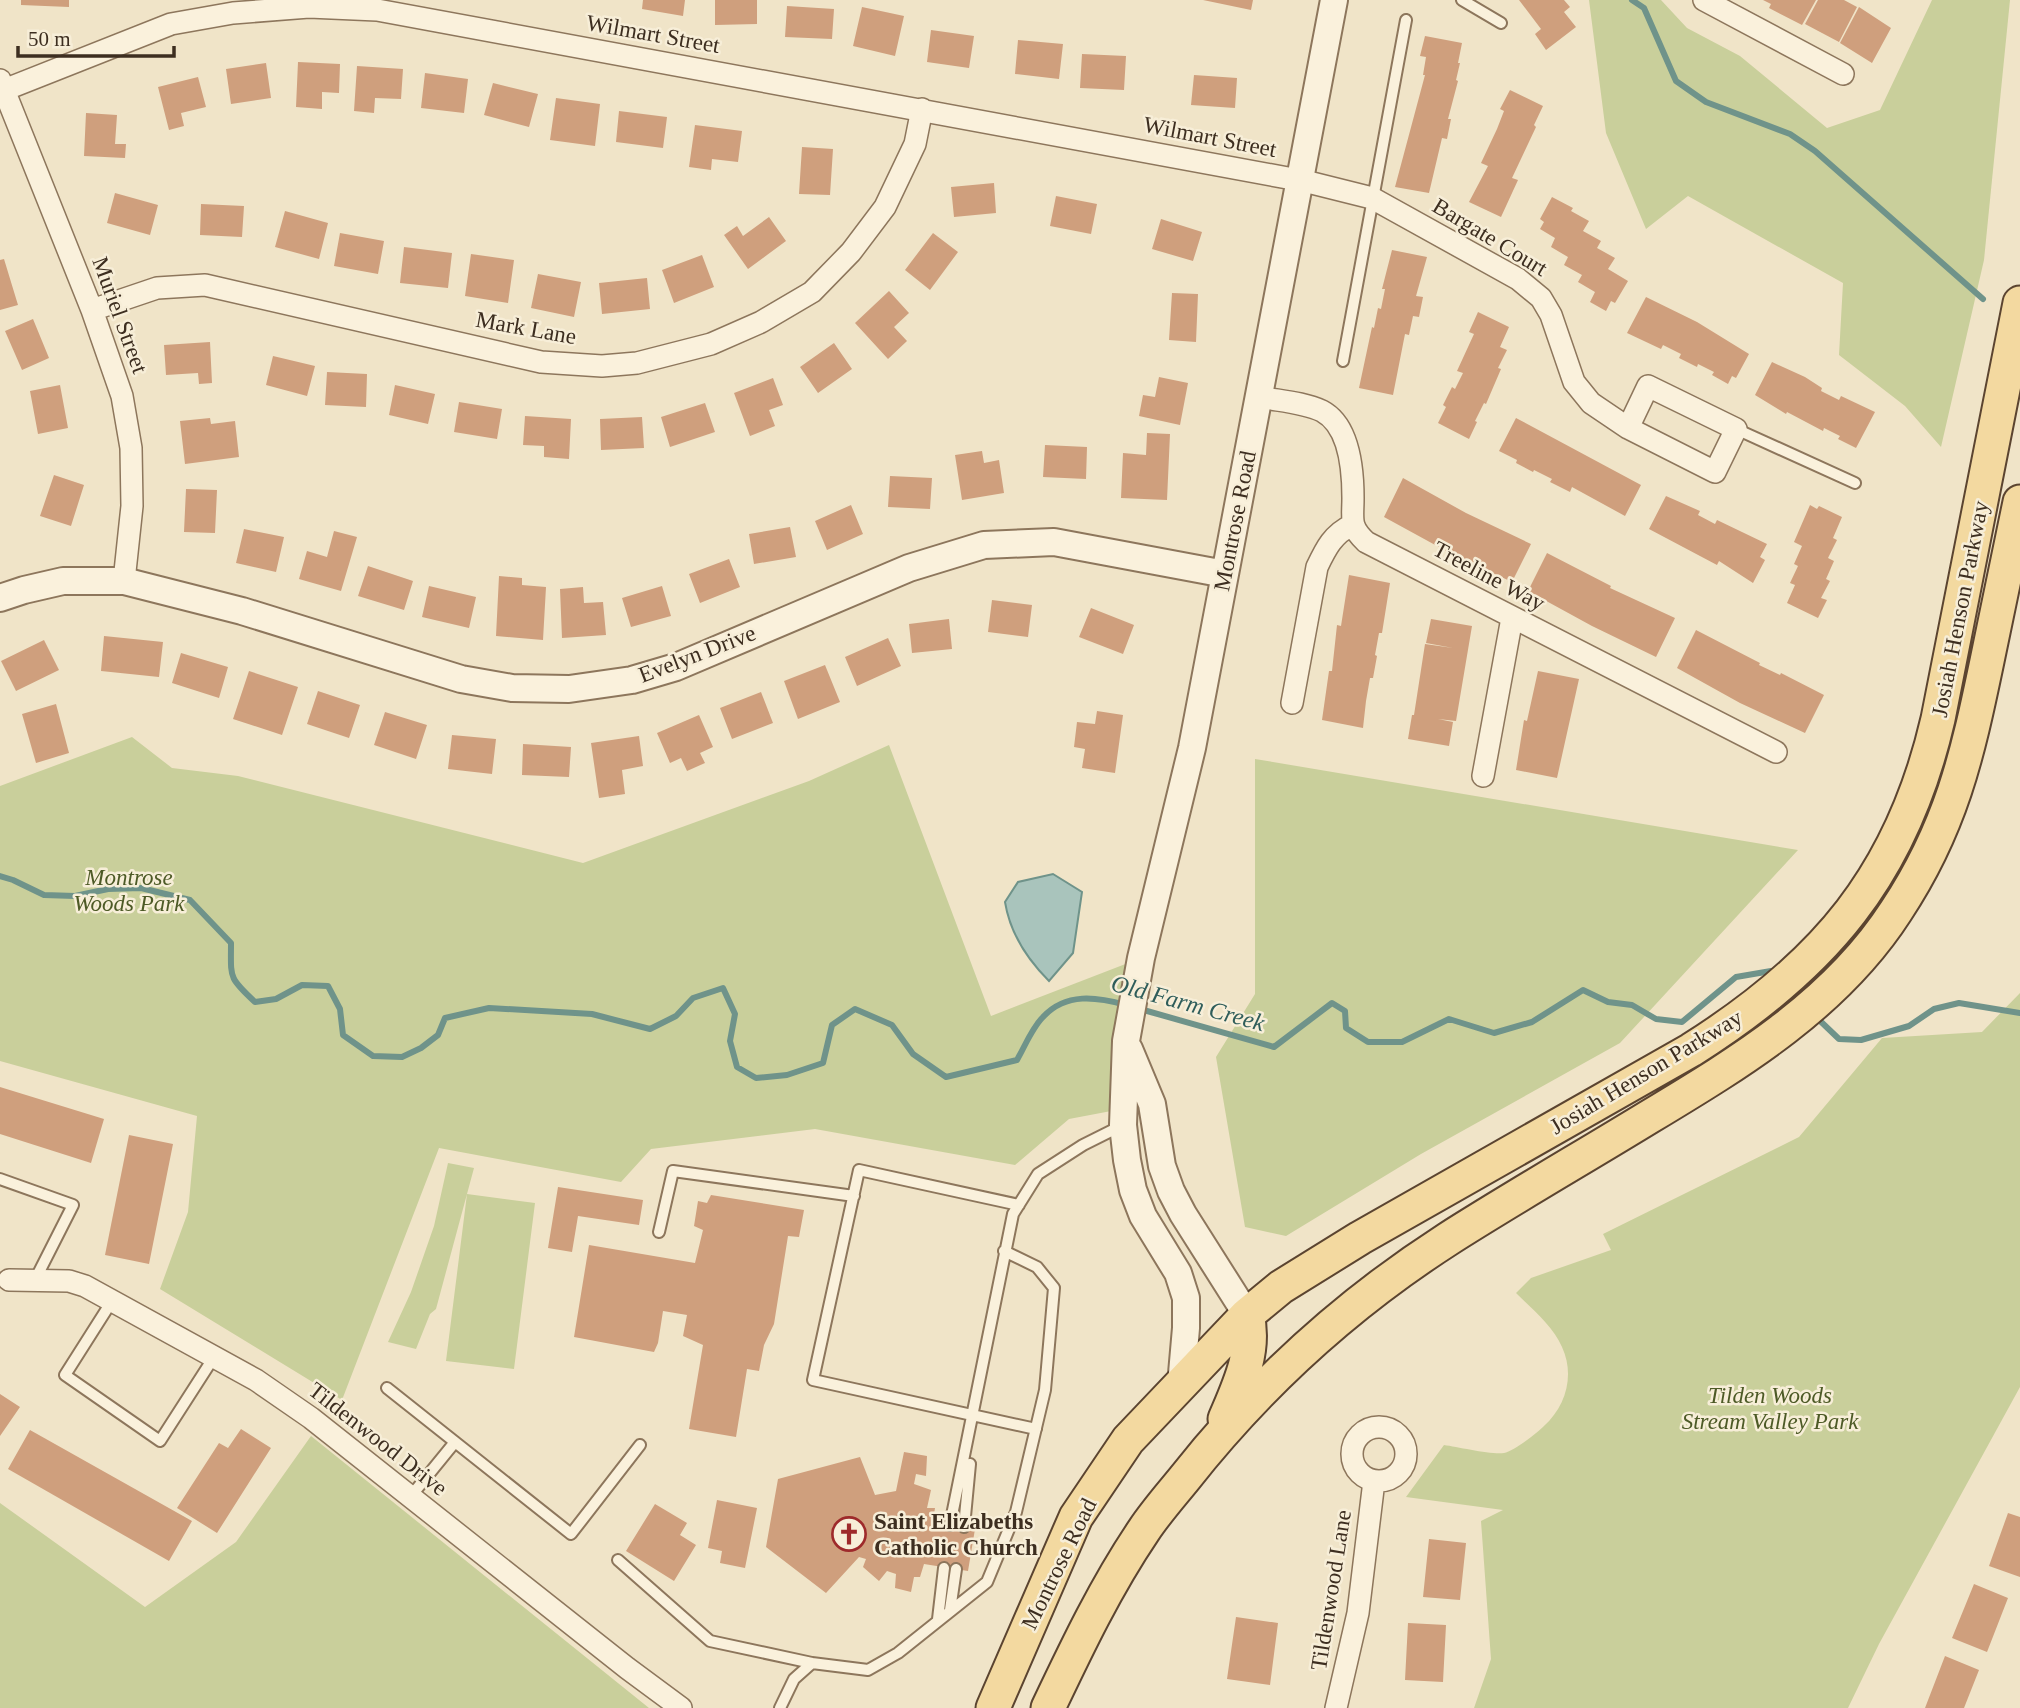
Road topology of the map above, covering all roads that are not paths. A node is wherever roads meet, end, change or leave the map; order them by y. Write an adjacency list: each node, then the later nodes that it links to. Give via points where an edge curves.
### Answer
1 (1334, 0): 10 (street, Montrose Road)
2 (1462, 0): 6 (lane)
3 (1704, 0): 7 (street)
4 (309, 3): 8 (street, Wilmart Street, via 171,24); 9 (street, Wilmart Street, via 377,10)
5 (1406, 20): 11 (lane)
6 (1501, 23)
7 (1843, 74)
8 (2, 85): 13 (street, Muriel Street)
9 (922, 109): 10 (street, Wilmart Street); 13 (street, Mark Lane, via 915,144 885,207 851,252 812,292 711,344 637,363 541,362 205,285 157,288)
10 (1299, 181): 11 (street, Bargate Court); 15 (street, Montrose Road)
11 (1372, 198): 14 (lane); 16 (street, Bargate Court, via 1518,279 1541,298 1552,315 1574,382 1591,403)
12 (2020, 303): 38 (main road, Josiah Henson Parkway, via 1924,774 1901,831 1854,910 1788,980 1729,1026 1360,1238 1281,1287)
13 (92, 310): 22 (street, Muriel Street, via 122,396 131,448 132,506)
14 (1343, 360)
15 (1259, 397): 20 (street, via 1323,412 1339,427 1351,463); 21 (street, Montrose Road)
16 (1628, 428): 17 (street, via 1648,386); 17 (street, Bargate Court, via 1715,472)
17 (1736, 429): 18 (lane)
18 (1855, 483)
19 (2020, 502): 44 (main road, Josiah Henson Parkway, via 1970,741 1949,811 1928,858 1862,958 1747,1057 1407,1266 1300,1353)
20 (1352, 525): 24 (street, Treeline Way, via 1366,542); 25 (street, via 1335,536 1317,567)
21 (1225, 574): 22 (street, Evelyn Drive, via 1055,542 984,545 909,568 676,667 632,680 569,688 512,688 461,679 242,611); 28 (street, Montrose Road, via 1192,748 1141,958)
22 (124, 581): 23 (street, Evelyn Drive, via 63,582)
23 (0, 598)
24 (1512, 618): 26 (street, Treeline Way); 27 (street)
25 (1292, 703)
26 (1776, 752)
27 (1483, 776)
28 (1126, 1041): 29 (street, Montrose Road); 38 (street, via 1152,1104 1171,1191)
29 (1123, 1125): 32 (lane, via 1038,1174); 40 (street, Montrose Road, via 1129,1170 1143,1216 1178,1273 1186,1298)
30 (0, 1179): 36 (lane, via 73,1205)
31 (854, 1196): 32 (lane, via 859,1170); 33 (lane, via 673,1171); 42 (lane, via 813,1380)
32 (1019, 1205): 34 (lane)
33 (659, 1233)
34 (1004, 1251): 42 (lane); 43 (lane, via 1037,1267 1054,1288 1045,1390)
35 (5, 1280): 36 (street, Tildenwood Drive)
36 (35, 1280): 37 (street, Tildenwood Drive, via 69,1281)
37 (112, 1301): 39 (street, Tildenwood Drive); 39 (lane, via 65,1376 160,1441)
38 (1247, 1315): 40 (main road, Josiah Henson Parkway); 44 (main road, via 1251,1331 1245,1368)
39 (214, 1357): 48 (street, Tildenwood Drive, via 311,1418)
40 (1181, 1385): 57 (main road, Montrose Road, via 1128,1440 1076,1517)
41 (387, 1388): 45 (lane)
42 (974, 1415): 43 (lane); 49 (lane); 50 (lane)
43 (1036, 1429): 52 (lane, via 1016,1512 987,1582)
44 (1219, 1435): 58 (main road, via 1145,1528 1093,1615)
45 (455, 1442): 46 (lane, via 571,1534); 48 (lane)
46 (640, 1445)
47 (1374, 1481): 59 (street, Tildenwood Lane, via 1358,1613)
48 (411, 1496): 55 (street, Tildenwood Drive)
49 (950, 1525)
50 (964, 1527)
51 (618, 1560): 54 (lane, via 710,1641)
52 (950, 1610): 53 (lane); 53 (lane, via 950,1568)
53 (937, 1619): 54 (lane, via 898,1653 869,1670)
54 (812, 1663): 56 (lane, via 794,1679)
55 (681, 1708)
56 (780, 1708)
57 (993, 1708)
58 (1048, 1708)
59 (1336, 1708)

